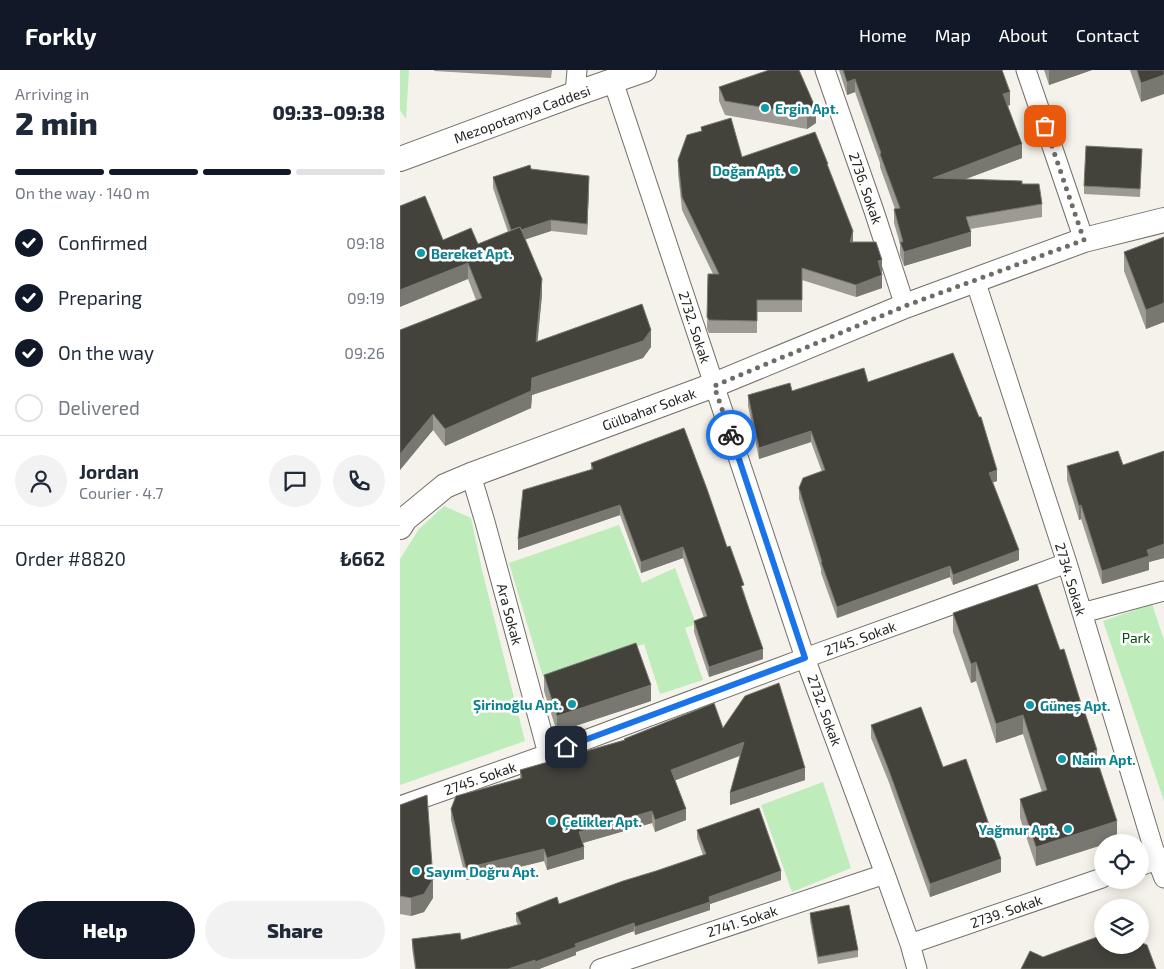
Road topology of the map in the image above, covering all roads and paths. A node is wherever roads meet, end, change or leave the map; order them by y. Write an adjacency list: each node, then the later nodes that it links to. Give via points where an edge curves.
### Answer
1 (577, 70): 6 (street)
2 (644, 70): 5 (street, Mezopotamya Caddesi)
3 (825, 70): 11 (street, 2736. Sokak)
4 (1026, 70): 9 (street)
5 (613, 80): 6 (street, Mezopotamya Caddesi); 12 (street, 2732. Sokak)
6 (575, 94): 7 (street, Mezopotamya Caddesi)
7 (400, 159)
8 (1164, 220): 9 (street, Gülbahar Sokak)
9 (1084, 240): 10 (street, Gülbahar Sokak)
10 (975, 280): 11 (street, Gülbahar Sokak); 15 (street, 2734. Sokak)
11 (905, 306): 12 (street, Gülbahar Sokak)
12 (714, 386): 13 (street, Gülbahar Sokak); 18 (street, 2732. Sokak)
13 (471, 475): 14 (street, Gülbahar Sokak, via 445,486 405,519); 19 (street, Ara Sokak)
14 (400, 527)
15 (1067, 564): 17 (street, 2734. Sokak); 18 (street, 2745. Sokak)
16 (1164, 591): 17 (street)
17 (1082, 613): 21 (street, 2734. Sokak)
18 (805, 658): 19 (street, 2745. Sokak); 22 (street, 2732. Sokak)
19 (548, 754): 20 (street, 2745. Sokak)
20 (400, 806)
21 (1154, 861): 23 (street, 2734. Sokak)
22 (885, 874): 25 (street, 2732. Sokak); 26 (street, 2741. Sokak)
23 (1164, 878)
24 (1094, 881): 25 (street, 2739. Sokak)
25 (910, 944): 27 (street, 2732. Sokak)
26 (600, 969)
27 (917, 969)

